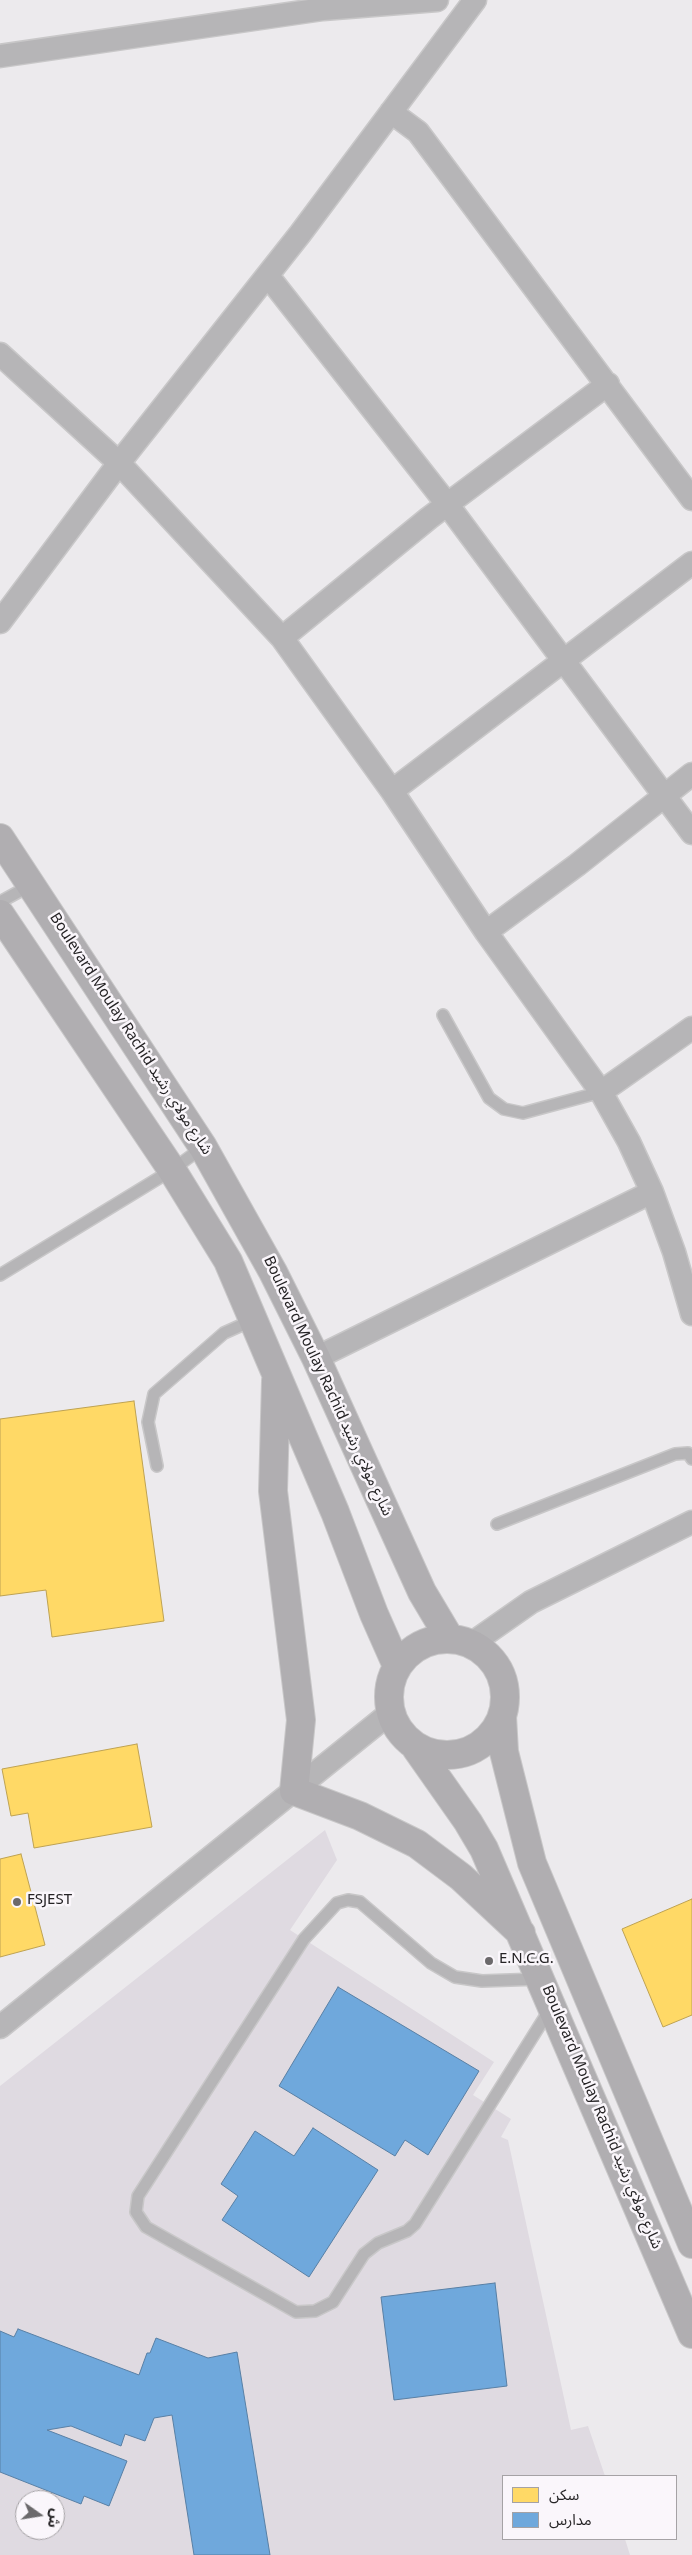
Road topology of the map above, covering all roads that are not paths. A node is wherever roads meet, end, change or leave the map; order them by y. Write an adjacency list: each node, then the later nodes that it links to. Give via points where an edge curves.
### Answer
1 (437, 0): 3 (street, via 324,10)
2 (475, 0): 4 (street)
3 (0, 56)
4 (392, 112): 5 (street); 7 (street, via 418,132)
5 (268, 276): 8 (street); 10 (street)
6 (0, 354): 8 (street)
7 (608, 384): 9 (street); 10 (street)
8 (119, 463): 12 (street); 13 (street)
9 (692, 499)
10 (447, 504): 13 (street); 14 (street)
11 (692, 563): 14 (street)
12 (0, 622)
13 (282, 638): 16 (street)
14 (563, 661): 16 (street); 17 (street)
15 (692, 774): 17 (street)
16 (392, 791): 23 (street)
17 (664, 797): 18 (street); 23 (street)
18 (692, 833)
19 (0, 838): 20 (main road, Boulevard Moulay Rachid شارع مولاي رشيد)
20 (31, 884): 21 (lane); 27 (main road, Boulevard Moulay Rachid شارع مولاي رشيد)
21 (0, 902)
22 (0, 914): 28 (main road)
23 (486, 932): 26 (street)
24 (444, 1015): 26 (lane, via 489,1098 504,1110 523,1114)
25 (692, 1028): 26 (street)
26 (601, 1092): 29 (street)
27 (203, 1147): 28 (lane); 34 (main road, Boulevard Moulay Rachid شارع مولاي رشيد, via 274,1272)
28 (172, 1170): 31 (lane); 33 (main road, via 228,1261)
29 (652, 1192): 30 (street); 34 (street)
30 (683, 1249): 32 (street)
31 (0, 1275)
32 (692, 1314)
33 (255, 1320): 35 (main road); 37 (lane, via 224,1333 154,1394 148,1422)
34 (316, 1358): 40 (main road, Boulevard Moulay Rachid شارع مولاي رشيد, via 422,1592)
35 (276, 1374): 41 (main road, via 336,1512); 45 (main road, via 273,1491 301,1720)
36 (692, 1459): 39 (lane, via 688,1453 675,1454)
37 (158, 1466)
38 (692, 1522): 40 (street, via 531,1602)
39 (497, 1524)
40 (461, 1641): 41 (main road, via 430,1641 412,1651); 43 (main road, via 489,1656 500,1674 506,1695)
41 (397, 1666): 42 (main road, via 390,1681)
42 (390, 1713): 44 (main road, via 400,1733); 45 (street)
43 (502, 1716): 44 (main road, via 487,1740 464,1754 443,1756); 50 (main road, via 504,1752 532,1863)
44 (416, 1748): 46 (main road, Boulevard Moulay Rachid شارع مولاي رشيد, via 484,1849)
45 (294, 1790): 46 (main road, via 360,1816 417,1844 461,1877); 49 (street)
46 (521, 1933): 47 (main road, Boulevard Moulay Rachid شارع مولاي رشيد)
47 (541, 1979): 48 (main road, Boulevard Moulay Rachid شارع مولاي رشيد); 48 (lane, via 482,1981 455,1977 431,1963 360,1902 348,1900 337,1903 304,1939 138,2196 136,2212 146,2227 296,2312 315,2311 333,2302 364,2254 415,2224)
48 (553, 2005): 51 (main road, Boulevard Moulay Rachid شارع مولاي رشيد)
49 (0, 2027)
50 (692, 2244)
51 (692, 2334)

